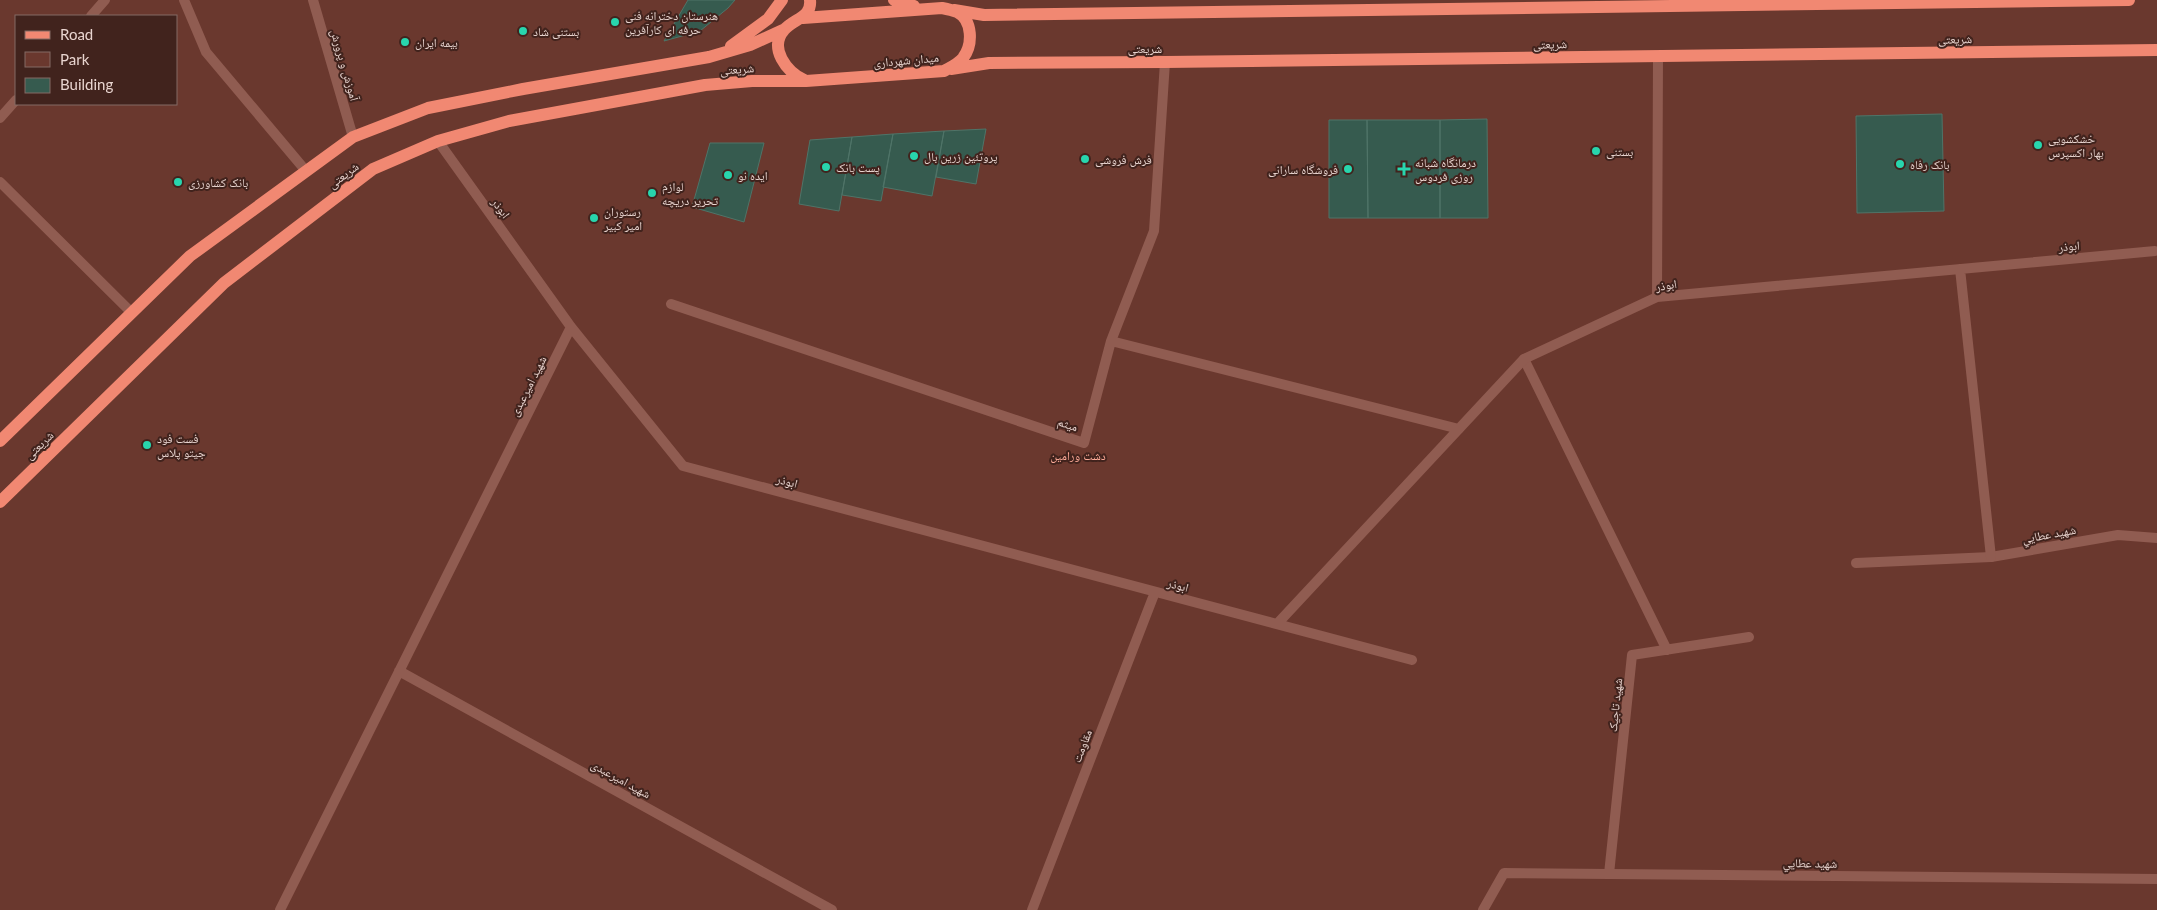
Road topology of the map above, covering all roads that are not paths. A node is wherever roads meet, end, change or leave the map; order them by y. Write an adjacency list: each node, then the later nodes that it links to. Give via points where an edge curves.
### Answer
1 (105, 0): 11 (street)
2 (184, 0): 23 (street, via 206,52)
3 (313, 0): 21 (street, آموزش و پرورش)
4 (782, 0): 15 (main road, via 754,31)
5 (810, 0): 12 (main road, via 810,7)
6 (894, 0): 10 (main road, via 907,5)
7 (2129, 0): 8 (main road)
8 (1975, 1): 9 (main road)
9 (1567, 3): 10 (main road, via 984,15)
10 (942, 8): 12 (main road); 17 (main road, میدان شهرداری, via 958,13 970,34 968,51 962,60)
11 (92, 15)
12 (793, 24): 15 (main road, شریعتی, via 750,45); 18 (main road, via 779,45 783,63 795,76)
13 (2157, 50): 14 (main road, شریعتی)
14 (1658, 56): 16 (main road, شریعتی); 27 (street)
15 (709, 57): 21 (main road, شریعتی, via 523,88 428,108)
16 (1165, 62): 17 (main road, شریعتی, via 989,63); 31 (street, میثم, via 1154,231)
17 (944, 71): 18 (main road, میدان شهرداری)
18 (806, 81): 22 (main road, شریعتی, via 705,85 509,121)
19 (15, 101): 20 (street)
20 (0, 118)
21 (353, 137): 23 (main road, شریعتی)
22 (438, 141): 30 (street, ابوذر); 35 (main road, شریعتی, via 373,169 224,283)
23 (306, 172): 29 (main road, شریعتی, via 190,256)
24 (0, 182): 29 (street)
25 (2155, 251): 26 (street, ابوذر)
26 (1960, 269): 27 (street, ابوذر); 37 (street)
27 (1657, 297): 32 (street, ابوذر)
28 (671, 304): 31 (street, میثم, via 1084,443)
29 (132, 313): 34 (main road, شریعتی)
30 (571, 327): 39 (street, ابوذر, via 683,466); 44 (street, شهید امیرعبدی)
31 (1111, 341): 33 (street)
32 (1524, 359): 33 (street, ابوذر); 42 (street)
33 (1459, 429): 40 (street, ابوذر)
34 (0, 441)
35 (0, 502)
36 (2157, 538): 37 (street, شهيد عطايي, via 2118,536)
37 (1991, 557): 38 (street, شهيد عطايي)
38 (1856, 563)
39 (1155, 592): 40 (street, ابوذر); 49 (street, مقاومت)
40 (1277, 624): 43 (street, ابوذر)
41 (1748, 637): 42 (street, شهید تاجیک)
42 (1667, 650): 45 (street, شهید تاجیک, via 1632,655)
43 (1412, 660)
44 (399, 671): 47 (street, شهید امیرعبدی); 48 (street, شهید امیرعبدی)
45 (1609, 874): 46 (street, شهيد عطايي); 50 (street, شهيد عطايي, via 1504,874)
46 (2157, 880)
47 (280, 910)
48 (832, 910)
49 (1032, 910)
50 (1482, 910)

